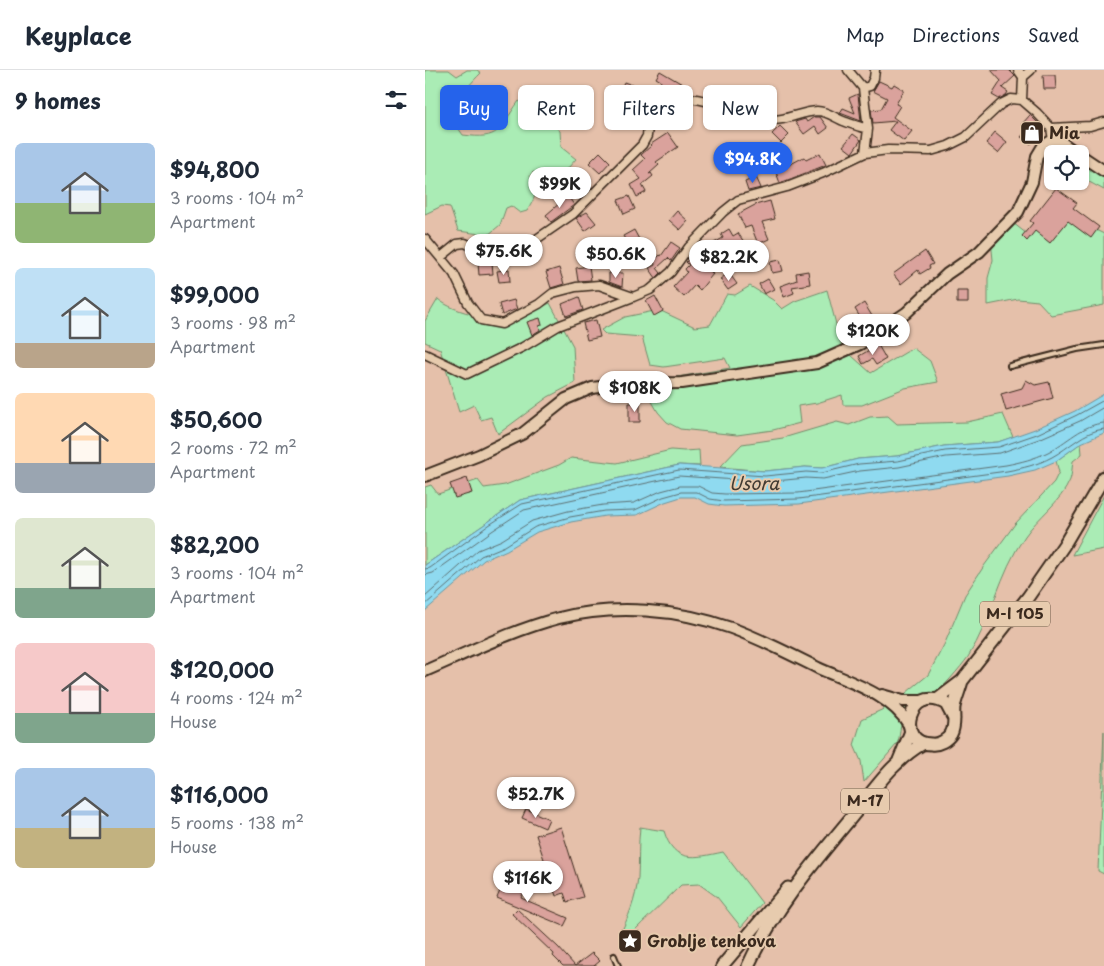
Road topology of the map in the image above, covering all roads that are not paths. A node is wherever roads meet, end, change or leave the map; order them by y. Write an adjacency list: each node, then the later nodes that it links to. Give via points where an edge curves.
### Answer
1 (848, 70): 6 (street)
2 (875, 70): 6 (street, via 870,86)
3 (1018, 70): 5 (street)
4 (1031, 70): 5 (street)
5 (1023, 77): 7 (street)
6 (863, 88): 10 (street)
7 (1022, 100): 9 (street); 13 (street, via 1011,99 1001,104 966,137 948,146 931,151)
8 (1104, 122): 9 (street)
9 (1051, 128): 11 (street)
10 (868, 129): 13 (street); 17 (street, via 818,111 786,119 765,119 693,98 661,99 650,108 647,136 642,145 565,219 510,256 491,256 465,243 457,244)
11 (1053, 140): 12 (street); 22 (street, via 1043,146 1037,156 1032,182 1018,212 979,252 947,274 905,313 860,344 817,363 682,383 592,388 566,399 522,434)
12 (1066, 145)
13 (865, 153): 18 (street, via 787,187 738,200 689,246 671,272 650,290)
14 (1089, 161): 15 (street)
15 (1104, 171)
16 (425, 239): 17 (street)
17 (441, 257): 18 (street, via 454,274 468,303 481,320 491,323 502,324 553,293 576,287 599,285)
18 (633, 297): 20 (street, via 558,326 467,374)
19 (1104, 345): 21 (lane)
20 (425, 354)
21 (1010, 366)
22 (425, 476)
23 (1104, 477): 25 (main road, M-I 105, via 1028,598)
24 (425, 671): 26 (street, via 523,629 561,618 637,610 684,615 731,628)
25 (962, 681): 27 (main road); 29 (main road, M-17)
26 (871, 692): 28 (street, via 903,701); 30 (street, via 897,708)
27 (937, 700): 28 (main road); 29 (main road, via 949,708)
28 (924, 701): 30 (main road, M-17, via 912,710)
29 (954, 718): 31 (main road, M-17, via 948,737 937,744)
30 (910, 728): 31 (main road); 32 (main road, M-17)
31 (924, 743): 32 (main road, M-17)
32 (899, 760): 33 (main road, M-17)
33 (808, 870): 35 (main road, M-17); 37 (main road, via 776,901)
34 (615, 956): 36 (lane)
35 (746, 964)
36 (618, 966)
37 (722, 966)

